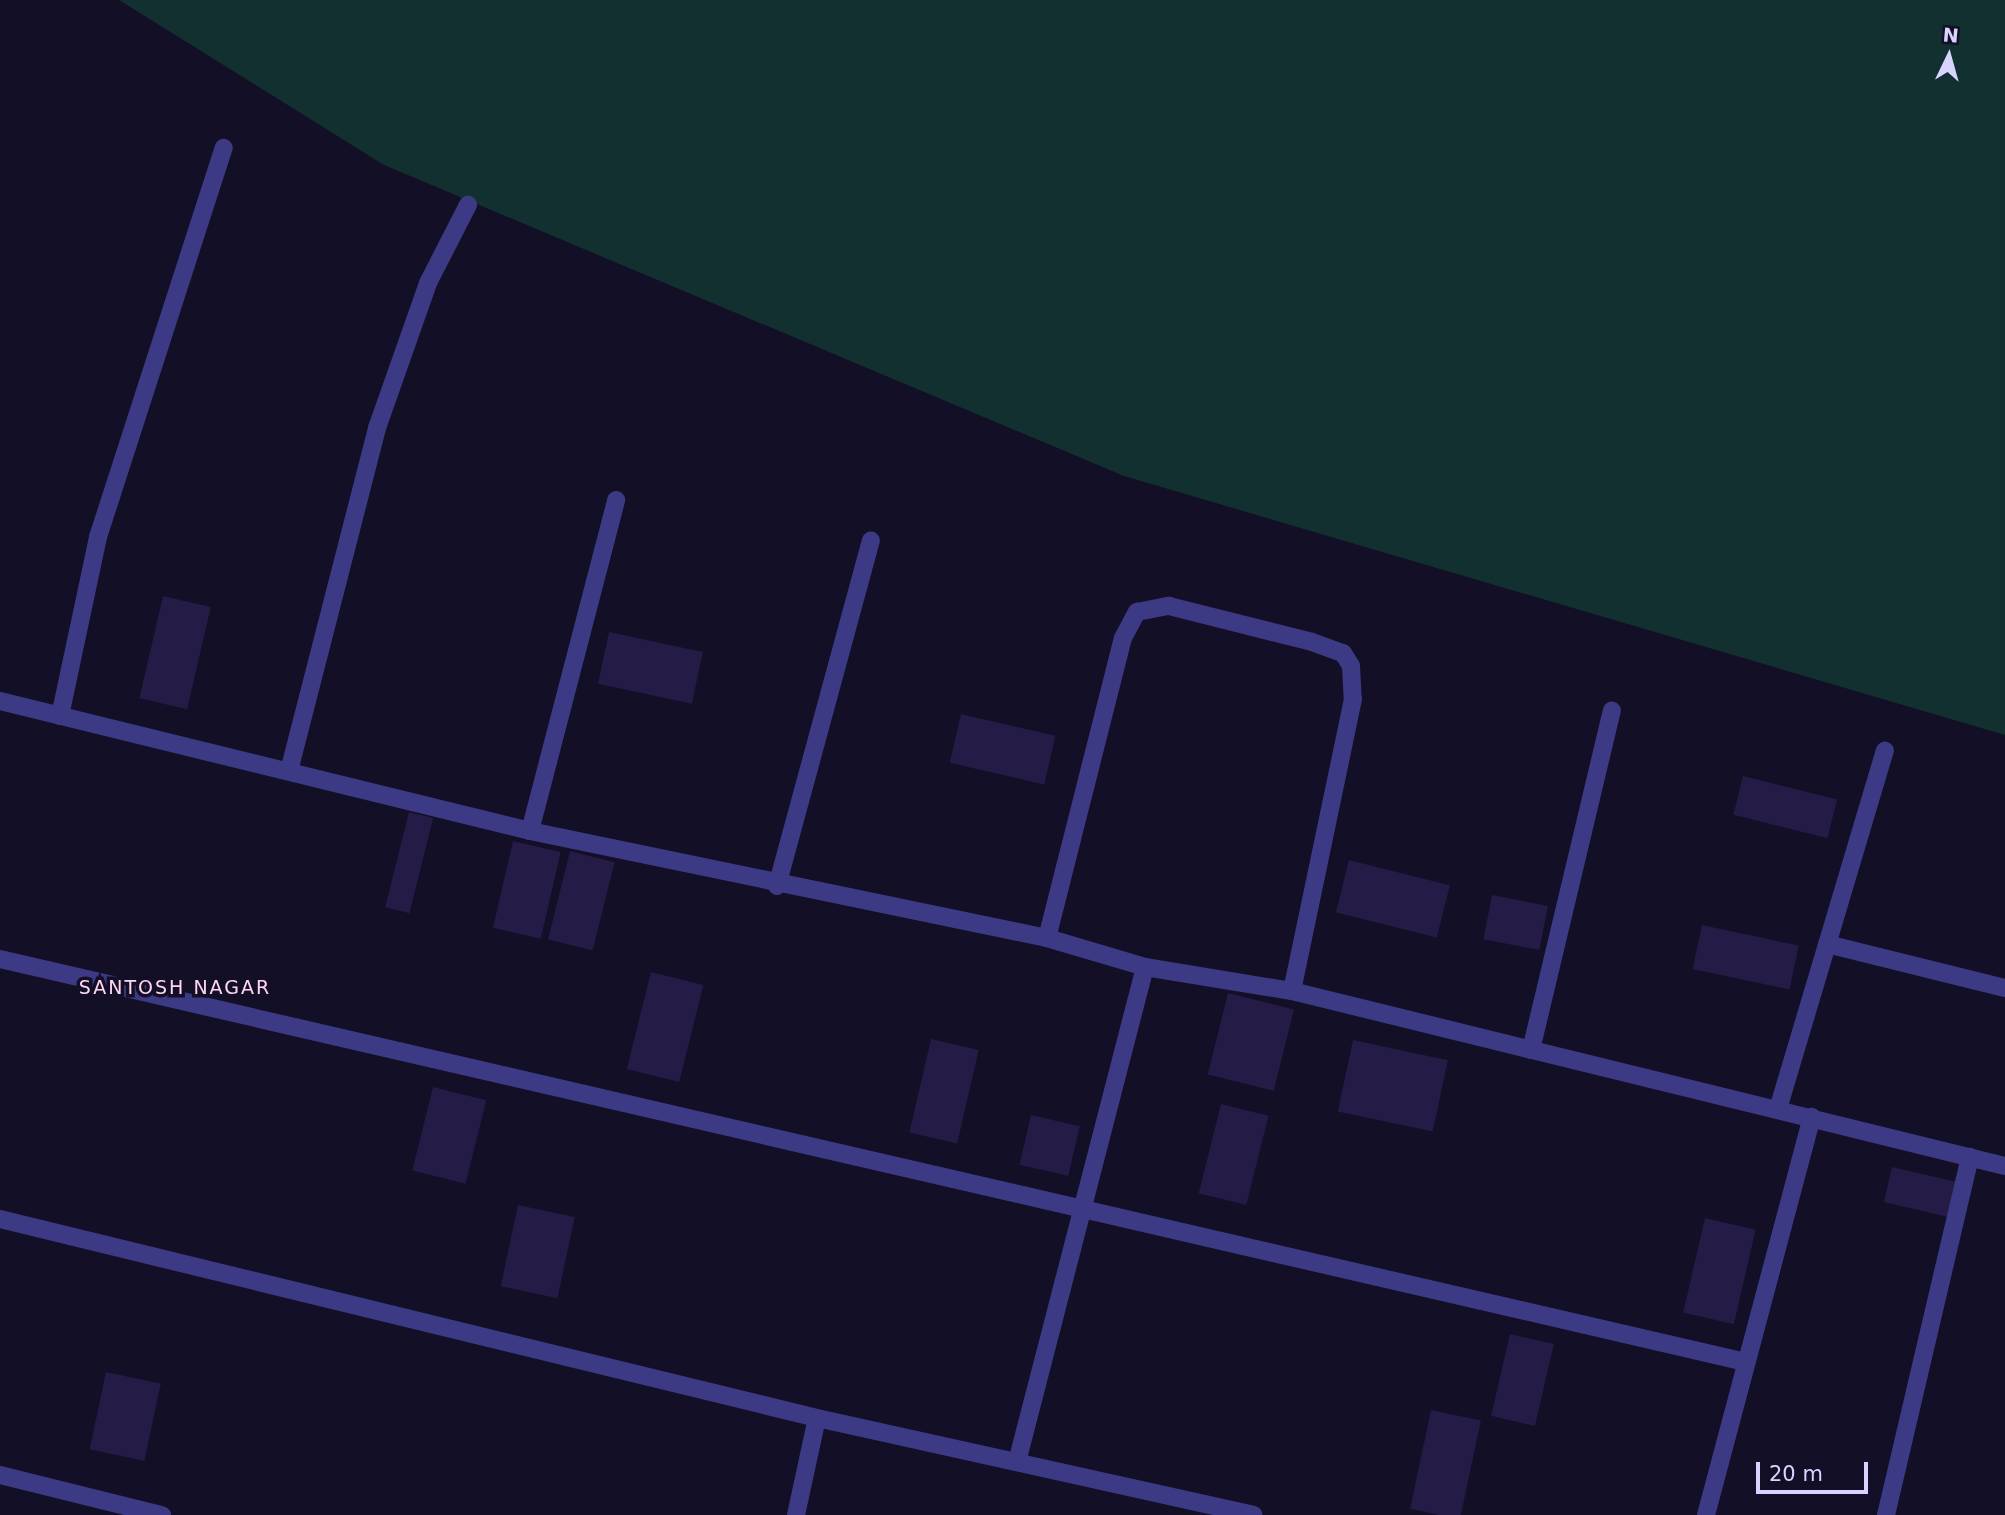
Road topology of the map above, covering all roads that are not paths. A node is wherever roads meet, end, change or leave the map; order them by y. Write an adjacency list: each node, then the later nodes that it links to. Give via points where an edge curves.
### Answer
1 (224, 148): 7 (street, via 98,537)
2 (468, 205): 9 (street, via 424,294 377,428)
3 (616, 500): 10 (street)
4 (870, 541): 11 (street)
5 (0, 701): 7 (street)
6 (1612, 711): 18 (street)
7 (60, 716): 9 (street)
8 (1885, 751): 13 (street)
9 (289, 771): 10 (street)
10 (530, 831): 11 (street)
11 (777, 886): 12 (street)
12 (1047, 938): 15 (street); 17 (street, via 1123,638 1137,612 1169,606 1312,642 1343,653 1352,666 1353,699)
13 (1827, 944): 16 (street); 19 (street)
14 (0, 959): 23 (street)
15 (1145, 967): 17 (street); 23 (street)
16 (2005, 988)
17 (1292, 991): 18 (street)
18 (1531, 1049): 19 (street)
19 (1778, 1110): 20 (street)
20 (1812, 1117): 21 (street); 25 (street)
21 (1970, 1157): 22 (street); 33 (street)
22 (2005, 1166)
23 (1085, 1205): 25 (street); 27 (street)
24 (0, 1219): 26 (street)
25 (1746, 1362): 32 (street)
26 (817, 1418): 27 (street); 30 (street)
27 (1018, 1458): 31 (street)
28 (0, 1475): 29 (street)
29 (162, 1515)
30 (796, 1515)
31 (1253, 1515)
32 (1706, 1515)
33 (1886, 1515)

